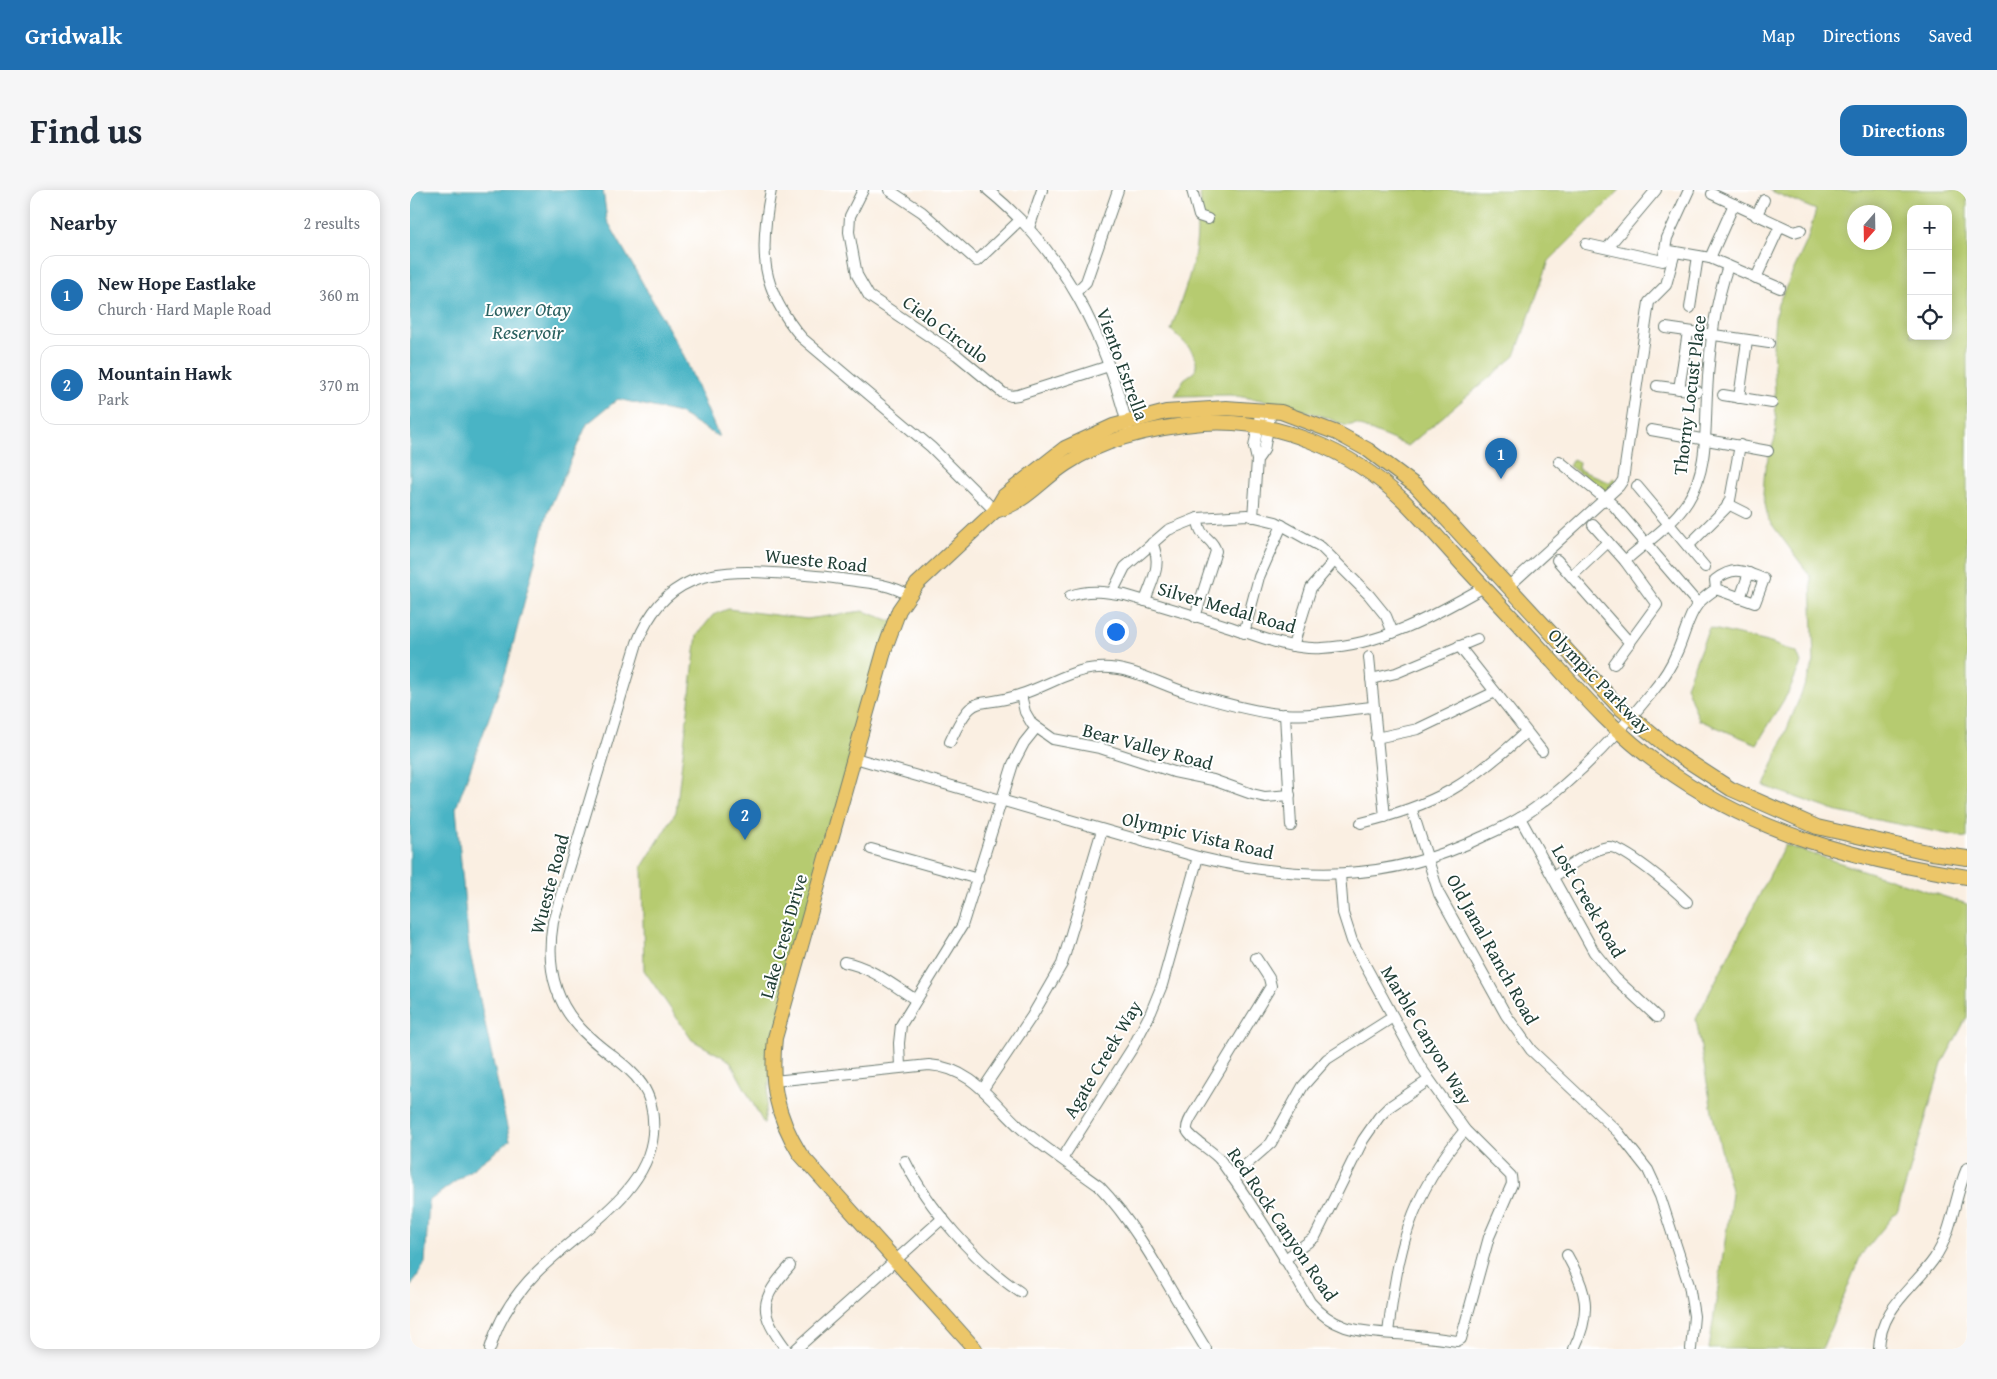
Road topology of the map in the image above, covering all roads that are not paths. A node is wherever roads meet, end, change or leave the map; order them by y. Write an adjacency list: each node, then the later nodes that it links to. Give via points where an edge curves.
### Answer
1 (771, 190): 53 (street, via 763,228 766,271 776,300 789,323 802,338 931,447)
2 (863, 190): 35 (street, Cielo Circulo, via 850,216 849,232 857,275 869,296 957,355 1003,392 1018,395)
3 (888, 190): 10 (street)
4 (988, 190): 15 (street, Viento Estrella)
5 (1042, 190): 18 (street)
6 (1118, 190): 28 (street, via 1086,282)
7 (1192, 190): 16 (street, via 1199,216)
8 (1656, 190): 21 (street)
9 (1689, 190): 22 (street, via 1667,238)
10 (900, 193): 15 (street, via 977,261)
11 (1712, 194): 13 (street)
12 (1764, 200): 14 (street)
13 (1734, 204): 14 (street); 24 (street)
14 (1756, 216): 17 (street)
15 (1020, 220): 18 (street, Viento Estrella)
16 (1208, 220)
17 (1780, 226): 19 (street, via 1794,232); 26 (street)
18 (1029, 228): 28 (street, Viento Estrella)
19 (1801, 230)
20 (1586, 244): 21 (street)
21 (1608, 248): 22 (street, via 1663,261)
22 (1670, 251): 23 (street); 51 (street, via 1666,286 1649,302 1623,480)
23 (1698, 256): 24 (street); 29 (street)
24 (1710, 258): 25 (street)
25 (1728, 266): 26 (street); 32 (street, Thorny Locust Place, via 1722,284)
26 (1756, 278): 27 (street)
27 (1780, 288)
28 (1076, 292): 35 (street, Viento Estrella)
29 (1690, 308)
30 (1666, 328): 31 (street)
31 (1688, 332): 32 (street); 37 (street)
32 (1717, 336): 33 (street); 46 (street, Thorny Locust Place, via 1707,392)
33 (1746, 341): 34 (street); 40 (street)
34 (1769, 344)
35 (1109, 366): 44 (street, Viento Estrella)
36 (1657, 386): 37 (street)
37 (1679, 389): 38 (street)
38 (1697, 391)
39 (1722, 395): 40 (street)
40 (1740, 398): 41 (street)
41 (1772, 403)
42 (1266, 410): 43 (street); 44 (main road, Lake Crest Drive, via 1166,412); 70 (main road, Olympic Parkway, via 1324,427 1386,463 1416,486)
43 (1263, 427): 44 (main road, Lake Crest Drive, via 1207,423); 55 (street, via 1254,447 1257,460); 71 (main road, Olympic Parkway, via 1314,442 1380,481 1402,499)
44 (1128, 429): 53 (main road, Lake Crest Drive, via 1073,460 1014,506)
45 (1651, 430): 46 (street)
46 (1705, 439): 47 (street); 57 (street, Thorny Locust Place, via 1700,478 1684,508)
47 (1740, 445): 48 (street); 52 (street)
48 (1768, 451)
49 (1559, 461): 51 (street)
50 (1637, 486): 57 (street)
51 (1605, 498): 62 (street); 70 (street)
52 (1728, 504): 54 (street); 63 (street)
53 (994, 512): 74 (main road, Lake Crest Drive)
54 (1746, 513)
55 (1253, 517): 56 (street); 58 (street)
56 (1198, 518): 61 (street, via 1168,530); 79 (street, via 1201,534 1216,550)
57 (1668, 523): 62 (street, Thorny Locust Place); 63 (street)
58 (1282, 525): 65 (street, via 1321,547); 80 (street, via 1259,577)
59 (1593, 525): 60 (street)
60 (1608, 542): 66 (street); 69 (street)
61 (1152, 543): 73 (street, via 1125,568); 77 (street, via 1158,555 1158,565)
62 (1645, 543): 66 (street, Thorny Locust Place); 78 (street)
63 (1688, 546): 67 (street)
64 (1557, 560): 69 (street)
65 (1334, 561): 81 (street, via 1369,595 1386,616); 84 (street, via 1311,588)
66 (1625, 561): 83 (street, via 1657,605)
67 (1705, 567)
68 (1749, 573): 72 (street, via 1737,569 1724,573 1715,580); 76 (street); 76 (street, via 1764,579 1764,582 1755,603)
69 (1572, 576): 83 (street)
70 (1509, 586): 93 (main road, Olympic Parkway)
71 (1484, 587): 81 (street, Silver Medal Road); 95 (main road, Olympic Parkway)
72 (1716, 589): 76 (street); 78 (street)
73 (1112, 593): 75 (street, Silver Medal Road, via 1079,592); 77 (street, Silver Medal Road)
74 (908, 595): 100 (main road, Lake Crest Drive, via 885,648); 141 (street, Wueste Road, via 878,584 816,575 724,572 682,586 664,600 645,624 554,922 550,950 555,986 575,1023 626,1066 644,1088 652,1110 652,1146 643,1170 626,1193 538,1271 517,1294)
75 (1070, 596)
76 (1740, 598)
77 (1145, 601): 79 (street, Silver Medal Road)
78 (1698, 604): 93 (street, Olympic Vista Road, via 1667,673)
79 (1194, 617): 80 (street, Silver Medal Road)
80 (1244, 633): 84 (street, Silver Medal Road)
81 (1393, 633): 84 (street, Silver Medal Road, via 1344,646)
82 (1476, 639): 85 (street)
83 (1630, 643): 87 (street)
84 (1293, 646)
85 (1459, 646): 88 (street, via 1396,673); 89 (street)
86 (1369, 657): 88 (street)
87 (1614, 664)
88 (1371, 679): 91 (street)
89 (1495, 692): 96 (street); 97 (street, via 1418,729)
90 (1020, 695): 92 (street, via 1083,670 1109,668 1185,692); 94 (street, via 1025,712); 98 (street, via 971,706 964,713)
91 (1372, 708): 92 (street); 97 (street)
92 (1285, 714): 101 (street)
93 (1631, 717): 95 (street, Olympic Vista Road); 111 (main road, Olympic Parkway, via 1678,755 1731,789 1775,809 1849,835)
94 (1036, 728): 101 (street, Bear Valley Road, via 1059,741 1100,748 1252,794 1264,797); 102 (street, via 1018,752)
95 (1618, 731): 105 (street, Olympic Vista Road, via 1567,782); 115 (main road, Olympic Parkway, via 1661,766 1720,804 1759,822 1840,852)
96 (1526, 732): 99 (street); 103 (street, via 1472,778)
97 (1376, 738): 104 (street)
98 (950, 742)
99 (1542, 751)
100 (855, 758): 102 (street, Olympic Vista Road); 125 (main road, Lake Crest Drive, via 779,1021)
101 (1290, 795): 107 (street)
102 (1000, 801): 108 (street, Olympic Vista Road); 116 (street)
103 (1412, 810): 104 (street); 112 (street, Old Janal Ranch Road)
104 (1385, 817): 106 (street)
105 (1520, 818): 112 (street, Olympic Vista Road, via 1469,844); 114 (street, Lost Creek Road)
106 (1361, 823)
107 (1291, 826)
108 (1102, 830): 110 (street, Olympic Vista Road); 126 (street, via 1062,964 1032,1016)
109 (872, 849): 116 (street)
110 (1198, 857): 113 (street, Olympic Vista Road, via 1267,871); 128 (street, Agate Creek Way, via 1162,986 1146,1025)
111 (1967, 858)
112 (1427, 860): 113 (street, Olympic Vista Road, via 1371,872); 146 (street, Old Janal Ranch Road, via 1442,899 1518,1033 1618,1132 1648,1170 1660,1196 1689,1285 1694,1316)
113 (1340, 874): 121 (street, Marble Canyon Way, via 1343,913 1352,941)
114 (1553, 877): 117 (street, via 1609,847 1656,874); 122 (street, Lost Creek Road, via 1604,966)
115 (1967, 877)
116 (978, 879): 120 (street, via 962,926)
117 (1687, 902)
118 (1256, 958): 131 (street, Red Rock Canyon Road, via 1271,986 1187,1130 1214,1152)
119 (844, 962): 120 (street, via 858,964)
120 (916, 1000): 123 (street, via 901,1026)
121 (1393, 1017): 124 (street, Marble Canyon Way); 131 (street, via 1327,1059 1303,1086 1271,1143)
122 (1657, 1017)
123 (900, 1067): 125 (street); 126 (street, via 929,1065 948,1068)
124 (1429, 1080): 127 (street, Marble Canyon Way); 134 (street, via 1378,1117 1315,1236)
125 (774, 1081): 135 (main road, Lake Crest Drive, via 777,1105 800,1154)
126 (983, 1088): 128 (street, via 1019,1126)
127 (1465, 1130): 138 (street, via 1434,1172 1406,1231 1394,1282); 139 (street, Marble Canyon Way, via 1508,1172 1512,1184 1489,1237)
128 (1062, 1159): 144 (street, via 1099,1186 1119,1210)
129 (905, 1161): 132 (street)
130 (1967, 1168): 147 (street, via 1942,1244 1927,1268 1893,1304 1882,1329)
131 (1232, 1177): 134 (street, Red Rock Canyon Road)
132 (943, 1218): 135 (street); 137 (street, via 993,1274)
133 (1568, 1255): 145 (street, via 1584,1290 1586,1305 1586,1318)
134 (1284, 1260): 138 (street, Red Rock Canyon Road, via 1321,1314 1349,1329)
135 (896, 1261): 140 (main road, Lake Crest Drive); 143 (street)
136 (790, 1266): 142 (street, via 772,1286 766,1307 768,1324)
137 (1020, 1292)
138 (1388, 1333): 139 (street, Red Rock Canyon Road)
139 (1461, 1339)
140 (970, 1347)
141 (490, 1349)
142 (786, 1349)
143 (796, 1349)
144 (1206, 1349)
145 (1574, 1349)
146 (1691, 1349)
147 (1879, 1349)

